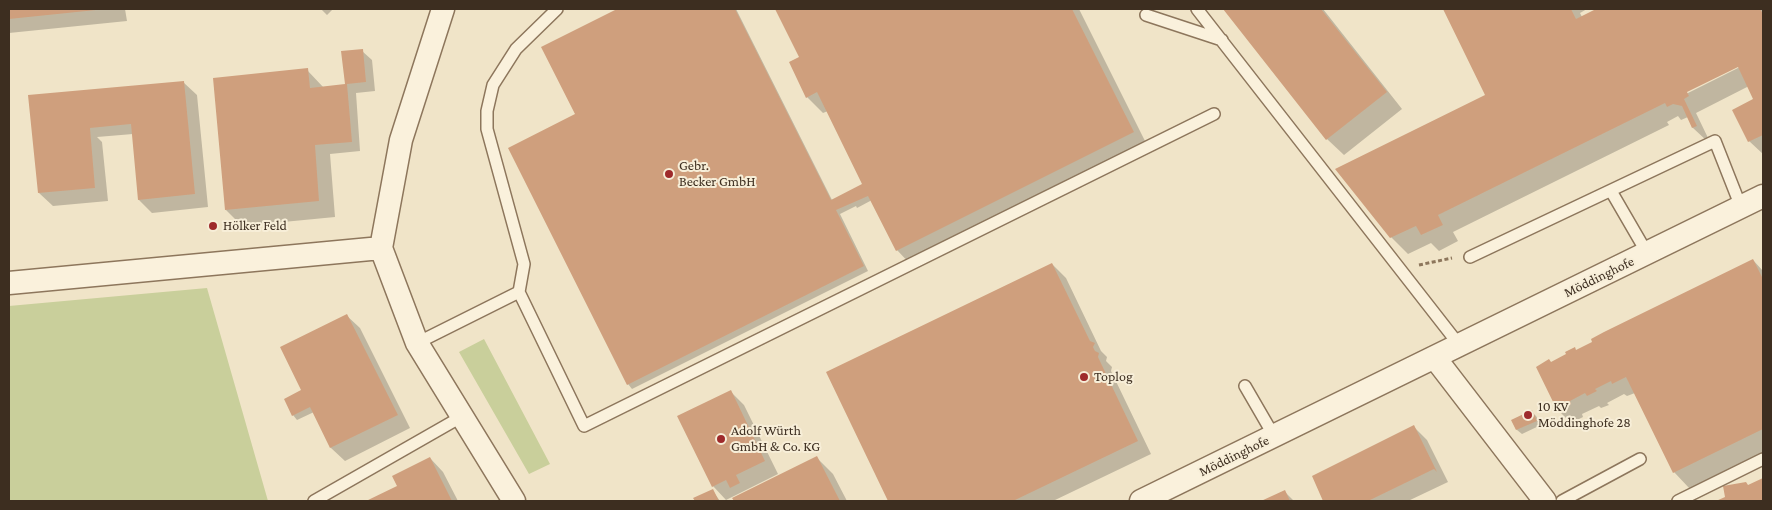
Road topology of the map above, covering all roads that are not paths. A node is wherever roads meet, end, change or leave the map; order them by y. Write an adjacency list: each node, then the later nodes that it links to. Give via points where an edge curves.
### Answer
1 (443, 9): 10 (street, via 401,140)
2 (557, 9): 14 (lane, via 516,49 492,86 487,111 487,129 524,264)
3 (1197, 9): 5 (lane)
4 (1146, 15): 5 (lane)
5 (1222, 40): 16 (lane)
6 (1214, 114): 14 (lane, via 584,426)
7 (1611, 191): 9 (lane, via 1715,141); 11 (lane); 12 (lane)
8 (1763, 196): 9 (street, Möddinghofe)
9 (1741, 206): 11 (street, Möddinghofe)
10 (381, 248): 13 (street); 15 (street)
11 (1647, 253): 16 (street, Möddinghofe)
12 (1470, 257)
13 (9, 283)
14 (519, 292): 15 (lane)
15 (417, 343): 19 (street)
16 (1460, 346): 17 (street, Möddinghofe)
17 (1435, 358): 20 (street, Möddinghofe); 26 (street)
18 (1246, 386): 20 (lane)
19 (461, 417): 23 (lane); 24 (street)
20 (1274, 436): 25 (street, Möddinghofe)
21 (1640, 458): 27 (lane)
22 (1763, 460): 28 (lane)
23 (314, 501)
24 (514, 501)
25 (1140, 501)
26 (1545, 501)
27 (1562, 501)
28 (1678, 501)

